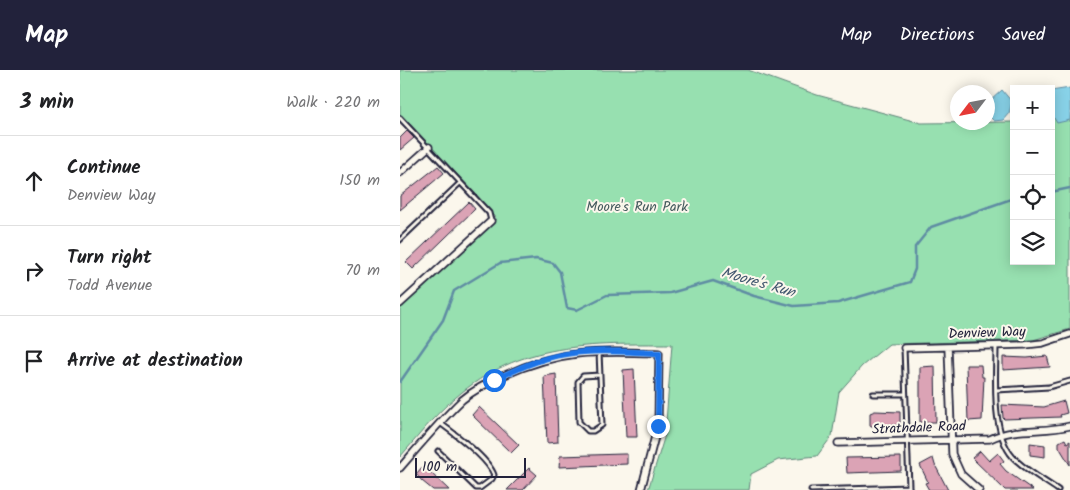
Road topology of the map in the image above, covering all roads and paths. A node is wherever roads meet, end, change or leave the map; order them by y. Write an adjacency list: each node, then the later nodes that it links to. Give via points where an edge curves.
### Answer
1 (400, 118): 2 (lane)
2 (428, 147): 3 (street); 4 (lane)
3 (400, 173)
4 (460, 183): 5 (lane, via 489,213); 6 (lane)
5 (491, 221): 7 (street)
6 (400, 240)
7 (400, 304)
8 (1070, 334): 9 (street, Denview Way, via 1034,344)
9 (996, 346): 10 (street, Denview Way); 15 (lane)
10 (948, 347): 11 (street, Denview Way); 21 (street)
11 (904, 348): 17 (lane)
12 (599, 352): 13 (lane); 18 (street, via 566,354 532,362 464,399); 27 (street, via 659,353 658,426)
13 (600, 375): 13 (lane, via 602,425 588,431 579,422 578,382 583,376)
14 (1070, 382): 15 (lane, via 1049,387)
15 (996, 390): 20 (lane)
16 (873, 394): 17 (lane)
17 (906, 394): 22 (lane)
18 (440, 423): 24 (lane, via 462,440 494,475 476,488); 25 (street)
19 (1070, 426): 20 (street, Strathdale Road)
20 (999, 434): 21 (street, Strathdale Road, via 990,439); 30 (lane, via 1015,460)
21 (951, 440): 22 (street, Strathdale Road); 29 (street, via 956,466)
22 (907, 442): 23 (street, Strathdale Road); 26 (lane)
23 (838, 443)
24 (438, 451)
25 (400, 468)
26 (909, 489): 28 (lane)
27 (641, 490)
28 (810, 490)
29 (979, 490)
30 (1058, 490)

